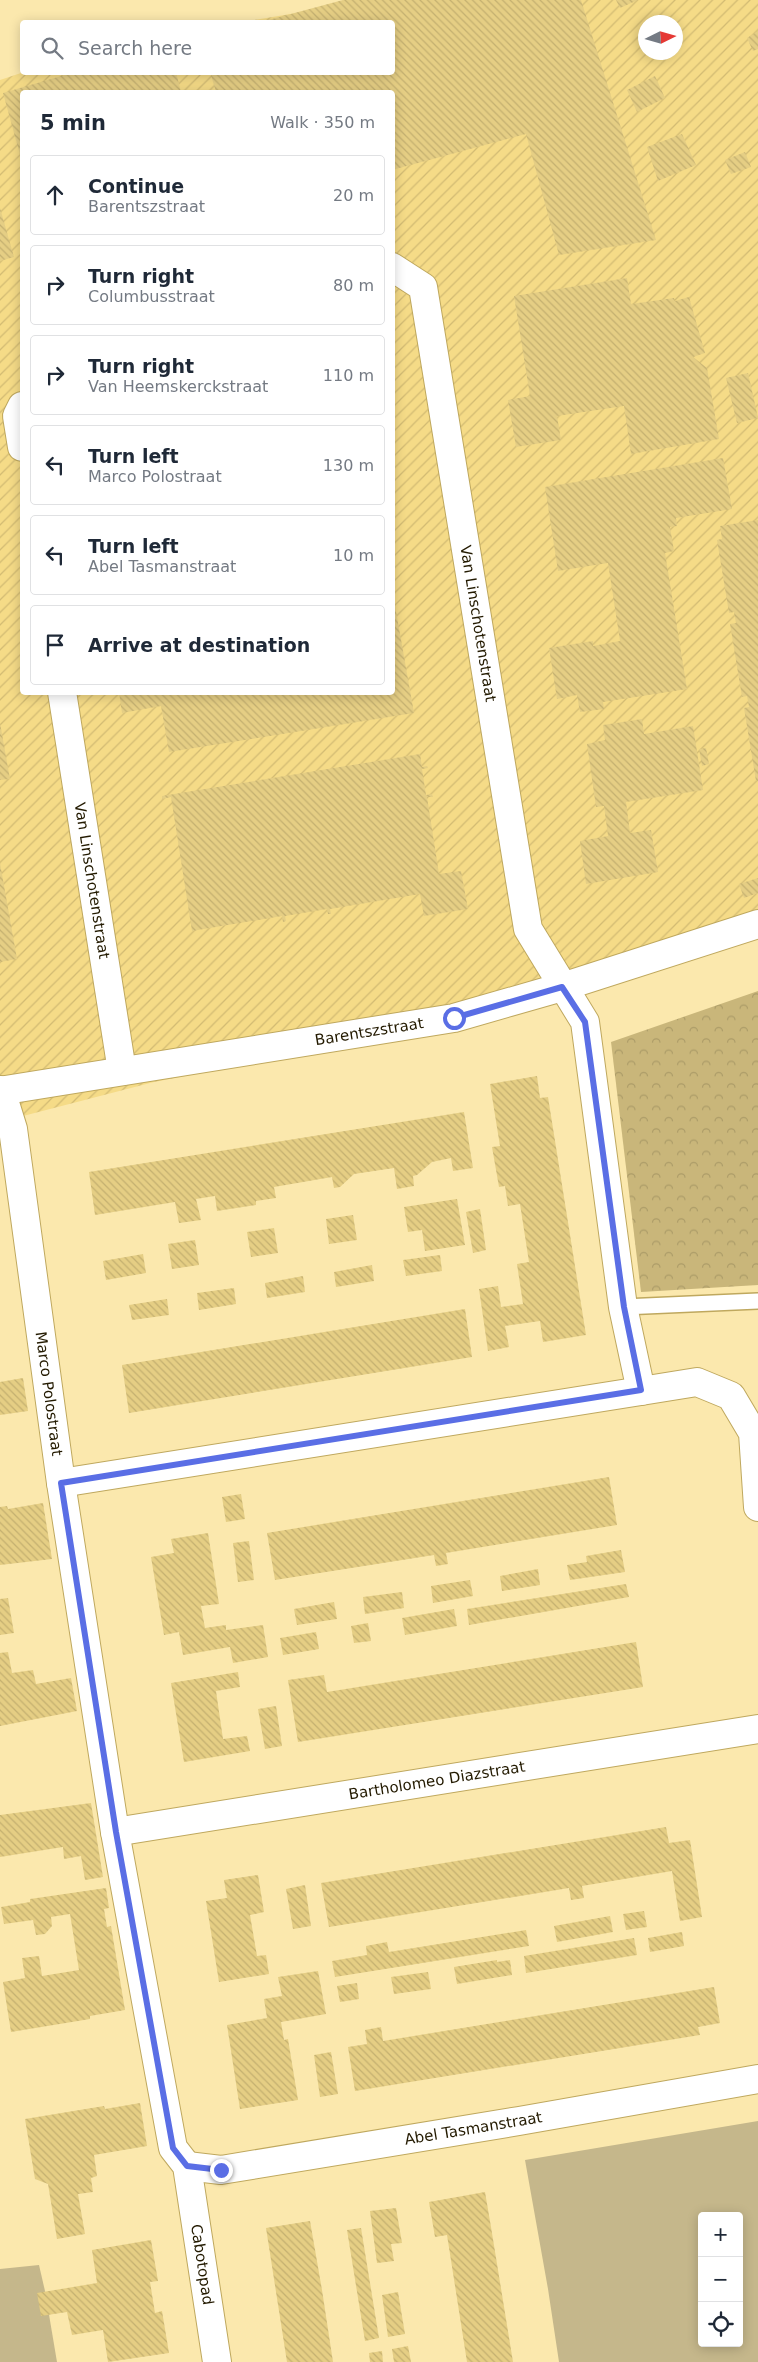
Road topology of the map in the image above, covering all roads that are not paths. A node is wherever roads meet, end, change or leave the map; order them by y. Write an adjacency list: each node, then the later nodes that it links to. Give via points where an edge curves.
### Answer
1 (395, 269): 6 (street, Van Linschotenstraat, via 423,287 528,929)
2 (20, 411): 3 (street)
3 (20, 432)
4 (62, 695): 7 (street, Van Linschotenstraat)
5 (758, 924): 6 (street, Barentszstraat)
6 (562, 987): 7 (street, Barentszstraat, via 454,1018); 10 (street, Van Linschotenstraat, via 585,1022)
7 (122, 1070): 8 (street, Barentszstraat)
8 (1, 1090): 12 (street, Marco Polostraat, via 13,1129)
9 (758, 1301): 10 (lane)
10 (624, 1307): 11 (street, Van Linschotenstraat)
11 (641, 1390): 12 (street); 13 (street, via 697,1382 730,1396 753,1433)
12 (61, 1483): 15 (street, Marco Polostraat)
13 (758, 1507)
14 (758, 1729): 15 (street, Bartholomeo Diazstraat)
15 (116, 1832): 17 (street, Marco Polostraat, via 173,2148)
16 (758, 2078): 17 (street, Abel Tasmanstraat, via 221,2170)
17 (187, 2166): 18 (street, Cabotopad)
18 (217, 2362)

